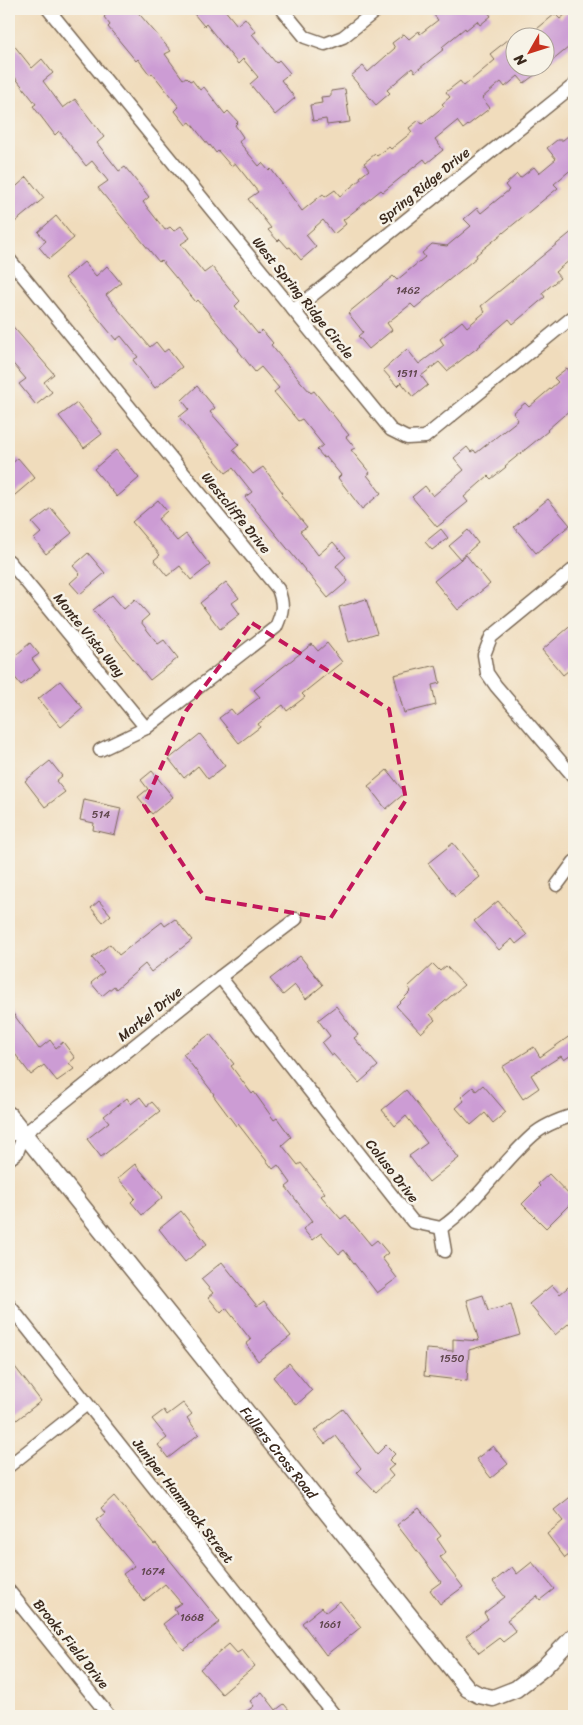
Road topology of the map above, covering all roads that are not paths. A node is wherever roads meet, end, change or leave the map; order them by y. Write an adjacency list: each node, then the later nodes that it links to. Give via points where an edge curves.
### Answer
1 (48, 9): 6 (street, West Spring Ridge Circle)
2 (282, 9): 3 (street, via 305,37 325,44 343,37)
3 (378, 9)
4 (574, 85): 6 (street, Spring Ridge Drive)
5 (9, 259): 10 (street, Westcliffe Drive, via 278,589 283,603 276,627)
6 (294, 310): 7 (street, West Spring Ridge Circle, via 391,430 407,438 425,437)
7 (574, 316)
8 (9, 561): 10 (street, Monte Vista Way)
9 (574, 569): 12 (street, via 490,637 484,655 488,673 496,686)
10 (146, 728): 11 (street, Westcliffe Drive)
11 (100, 750)
12 (574, 777)
13 (574, 862): 14 (street)
14 (557, 885)
15 (296, 919): 16 (street, Markel Drive)
16 (220, 977): 19 (street, Markel Drive); 21 (street, Coluso Drive, via 412,1222)
17 (9, 1115): 19 (street, Fullers Cross Road)
18 (574, 1115): 21 (street, via 534,1134 458,1216)
19 (16, 1134): 20 (street, via 16,1153); 27 (street, Fullers Cross Road, via 468,1689 494,1698 516,1689 544,1668)
20 (9, 1159)
21 (441, 1228): 22 (street)
22 (445, 1252)
23 (9, 1306): 24 (street, Juniper Hammock Street)
24 (87, 1404): 25 (street); 29 (street, Juniper Hammock Street)
25 (9, 1466)
26 (9, 1591): 28 (street, Brooks Field Drive)
27 (574, 1636)
28 (109, 1716)
29 (334, 1716)

